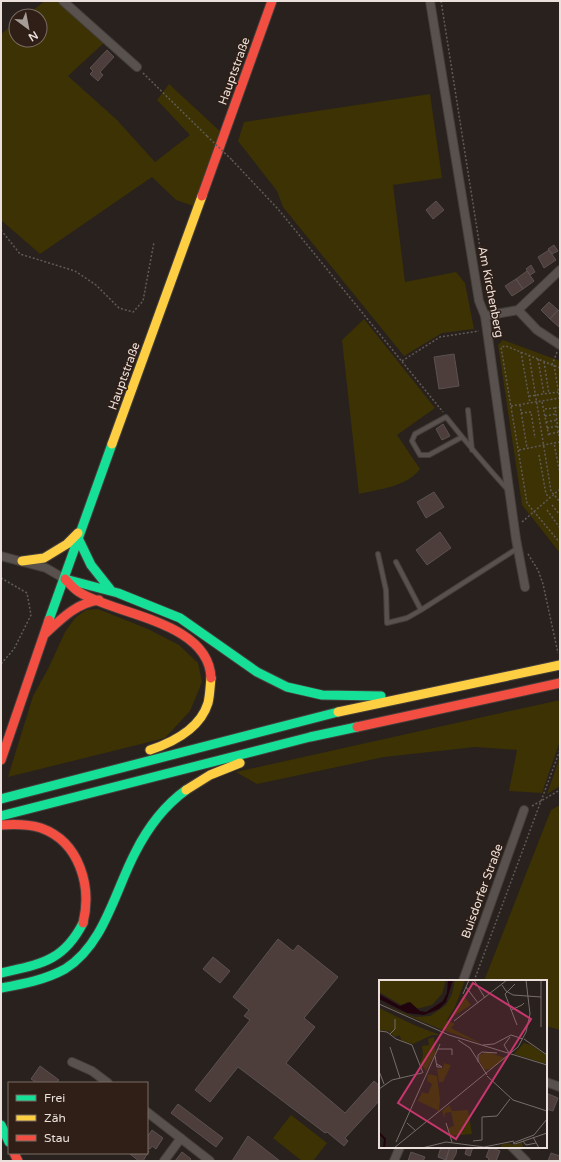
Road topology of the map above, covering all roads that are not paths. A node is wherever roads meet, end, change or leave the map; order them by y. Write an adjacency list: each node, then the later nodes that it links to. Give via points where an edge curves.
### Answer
1 (63, 1): 4 (street)
2 (272, 1): 13 (main road, Hauptstraße)
3 (430, 1): 7 (street, Am Kirchenberg, via 479,300)
4 (137, 67)
5 (560, 270): 6 (street)
6 (518, 310): 7 (street); 8 (street, via 537,330)
7 (485, 316): 12 (street, Am Kirchenberg)
8 (560, 345)
9 (468, 410): 11 (lane)
10 (462, 437): 10 (lane, via 446,417 415,434 412,441 420,454 429,455); 11 (lane)
11 (472, 450): 12 (lane)
12 (509, 492): 14 (street, Am Kirchenberg)
13 (79, 534): 17 (main road, via 44,558); 19 (main road, Hauptstraße); 21 (main road, via 84,555 98,578)
14 (518, 548): 20 (street, Am Kirchenberg); 23 (lane)
15 (378, 554): 23 (lane, via 386,590 387,623 407,618)
16 (1, 556): 17 (street)
17 (22, 561): 19 (street, via 46,568)
18 (396, 562): 23 (lane)
19 (65, 579): 21 (main road); 22 (main road, via 80,593); 24 (main road, Hauptstraße)
20 (525, 588)
21 (111, 590): 27 (main road, via 188,622 242,663 279,683 302,691 331,696)
22 (99, 600): 24 (main road, via 86,602 67,614); 29 (main road, via 180,632 192,641 209,666 212,678 211,693 199,721 186,734 167,745)
23 (421, 610)
24 (46, 633): 31 (main road, Hauptstraße)
25 (559, 662): 27 (main road)
26 (560, 683): 28 (main road)
27 (412, 696): 32 (main road)
28 (310, 737): 35 (main road); 39 (main road, via 297,746 247,760 206,777 187,790 168,806 152,825 137,850 106,919 86,951 72,964 54,974)
29 (139, 753)
30 (125, 757): 32 (main road, via 112,761)
31 (1, 760)
32 (90, 774): 33 (main road)
33 (1, 799)
34 (524, 810): 38 (street, Buisdorfer Straße)
35 (1, 816)
36 (1, 825): 37 (main road, via 19,824 35,827 52,834 67,846 81,866 88,895 80,929 75,939 63,951 31,967)
37 (2, 972)
38 (463, 980)
39 (3, 989)
40 (72, 1062): 41 (street, via 92,1071)
41 (107, 1082)
42 (547, 1082): 43 (street)
43 (560, 1087)
44 (148, 1113): 46 (street)
45 (1, 1125): 47 (main road)
46 (181, 1138): 50 (street); 51 (street)
47 (8, 1140)
48 (400, 1148): 52 (street)
49 (513, 1148): 53 (street)
50 (164, 1161)
51 (210, 1161)
52 (394, 1161)
53 (526, 1161)

